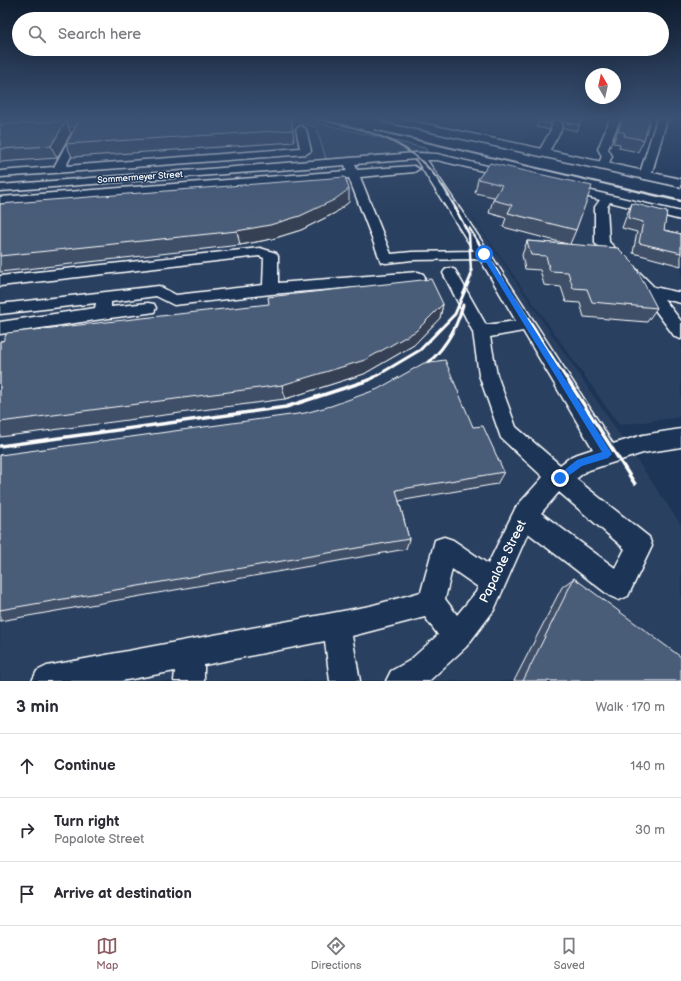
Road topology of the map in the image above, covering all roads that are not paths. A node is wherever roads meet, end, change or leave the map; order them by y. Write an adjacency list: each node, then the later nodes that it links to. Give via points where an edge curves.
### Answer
1 (68, 151): 16 (street)
2 (306, 151): 7 (street); 10 (street)
3 (533, 151): 6 (main road)
4 (604, 151): 12 (street, via 607,156)
5 (653, 151): 21 (street)
6 (543, 153): 12 (main road)
7 (267, 154): 8 (street); 13 (street)
8 (185, 160): 11 (street); 19 (street)
9 (417, 162): 14 (street, Sommermeyer Street); 23 (street, Sommermeyer Street, via 437,157); 36 (street)
10 (308, 164): 13 (street, Sommermeyer Street); 14 (street, Sommermeyer Street); 22 (street)
11 (105, 166): 16 (street); 24 (street)
12 (603, 166): 21 (main road)
13 (270, 167): 15 (street, Sommermeyer Street)
14 (351, 167): 22 (street); 36 (street, via 386,259)
15 (245, 169): 19 (street, Sommermeyer Street); 26 (street)
16 (58, 170): 17 (street)
17 (16, 173): 18 (street); 29 (street)
18 (0, 174)
19 (183, 174): 20 (street, Sommermeyer Street); 30 (street)
20 (146, 176): 24 (street, Sommermeyer Street); 31 (street)
21 (645, 176): 27 (main road)
22 (310, 177): 26 (street)
23 (522, 178)
24 (98, 180): 25 (street, Sommermeyer Street)
25 (73, 182): 29 (street, Sommermeyer Street); 32 (street)
26 (245, 182): 30 (street)
27 (681, 183)
28 (553, 185): 33 (street)
29 (4, 187): 34 (street)
30 (180, 187): 31 (street)
31 (143, 190): 32 (street)
32 (68, 196): 34 (street)
33 (607, 198): 35 (street); 41 (street, via 601,208 602,244)
34 (0, 200)
35 (681, 216)
36 (484, 254): 49 (street)
37 (450, 273): 51 (street)
38 (418, 277): 40 (street)
39 (0, 281): 40 (street, via 260,252 271,256)
40 (272, 289): 42 (street, via 174,300 159,291)
41 (649, 291): 43 (street); 52 (street)
42 (105, 297): 44 (street); 47 (street)
43 (681, 298)
44 (42, 304): 46 (street); 48 (street)
45 (148, 308): 47 (street)
46 (0, 309)
47 (102, 313): 48 (street)
48 (35, 324): 50 (street)
49 (527, 325): 51 (street); 54 (street)
50 (0, 328)
51 (481, 332): 55 (street, via 488,375 508,432)
52 (681, 333)
53 (681, 438): 54 (street, Papalote Street, via 643,444)
54 (608, 454): 55 (street, Papalote Street, via 580,462)
55 (560, 478): 56 (street, Papalote Street, via 549,486); 56 (street, via 640,546 619,587)
56 (524, 515): 57 (street, Papalote Street)
57 (493, 582): 58 (street, via 444,549); 60 (street, Papalote Street, via 485,601)
58 (431, 602): 59 (street, via 370,619); 60 (street)
59 (337, 625): 61 (street); 64 (street)
60 (456, 637): 65 (street, Papalote Street, via 419,671)
61 (190, 653): 62 (street); 63 (street)
62 (47, 681)
63 (189, 681)
64 (345, 681)
65 (401, 681)

